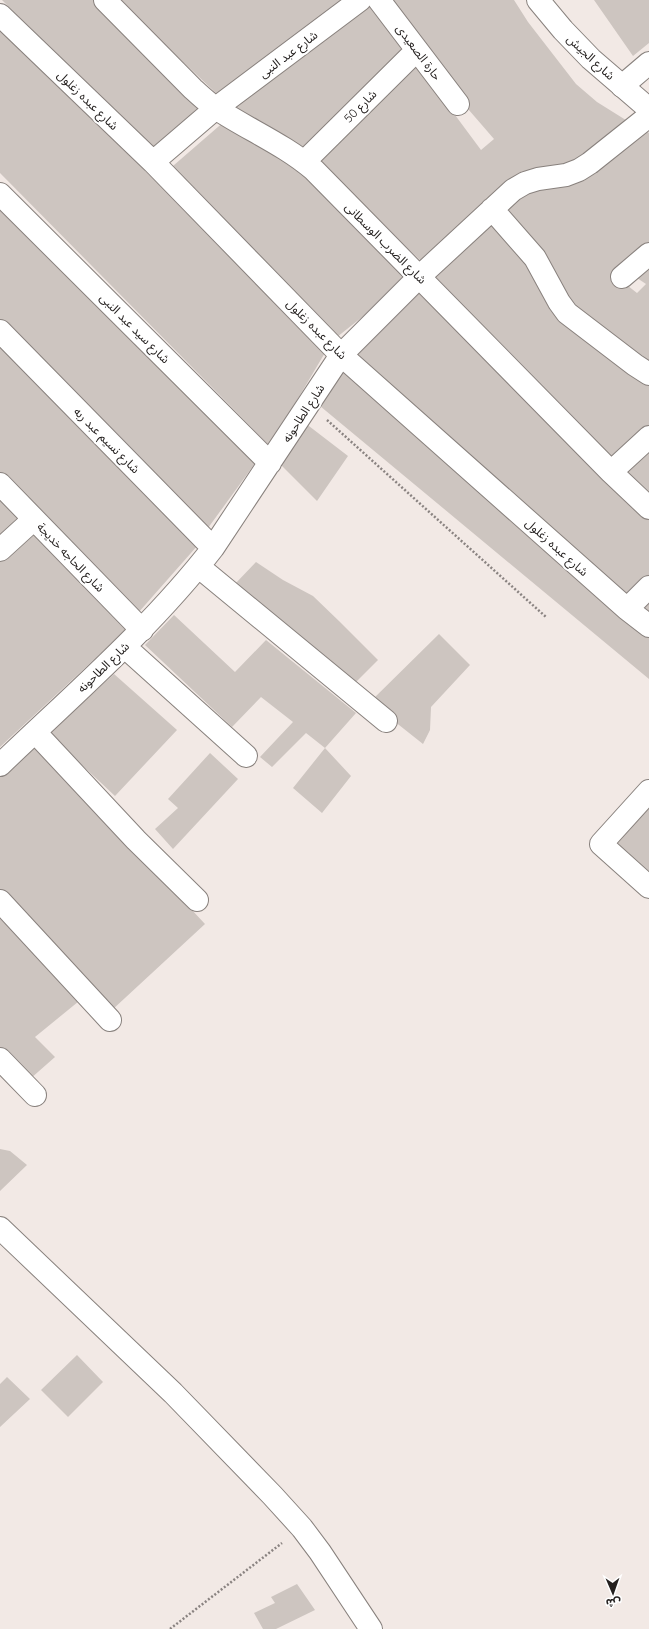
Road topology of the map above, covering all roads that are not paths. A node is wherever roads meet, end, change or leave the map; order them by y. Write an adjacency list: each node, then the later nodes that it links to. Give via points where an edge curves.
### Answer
1 (105, 0): 10 (street, شارع الضرب الوسطانى, via 193,89)
2 (360, 0): 10 (street, شارع عبد النبى)
3 (380, 0): 6 (street, حارة الصعيدى)
4 (538, 0): 8 (street, شارع الجيش, via 591,60)
5 (0, 15): 13 (street, شارع عبده زغلول)
6 (417, 50): 9 (street, حارة الصعيدى); 14 (street, شارع 50)
7 (649, 63): 8 (street)
8 (622, 86): 11 (street, شارع الجيش)
9 (458, 104)
10 (216, 108): 13 (street, شارع عبد النبى); 14 (street, شارع الضرب الوسطانى)
11 (649, 109)
12 (649, 116): 16 (street, شارع الطاحونه, via 590,164 566,175 538,178 525,183)
13 (154, 162): 21 (street, شارع عبده زغلول)
14 (304, 162): 18 (street, شارع الضرب الوسطانى)
15 (0, 194): 24 (street, شارع سيد عبد النبى)
16 (492, 209): 18 (street, شارع الطاحونه); 22 (street, via 532,254 567,313)
17 (649, 254): 19 (street)
18 (419, 277): 21 (street, شارع الطاحونه); 25 (street, شارع الضرب الوسطانى)
19 (622, 277)
20 (0, 331): 29 (street, شارع نسيم عبد ربه)
21 (341, 355): 24 (street, شارع الطاحونه); 33 (street, شارع عبده زغلول)
22 (649, 374)
23 (649, 437): 25 (street)
24 (270, 463): 29 (street, شارع الطاحونه)
25 (611, 472): 27 (street, شارع الضرب الوسطانى)
26 (0, 484): 28 (street, شارع الحاجه خديجة)
27 (649, 508)
28 (34, 519): 30 (street); 35 (street, شارع الحاجه خديجة)
29 (213, 548): 31 (street, شارع الطاحونه)
30 (0, 550)
31 (199, 567): 35 (street, شارع الطاحونه); 37 (street)
32 (649, 587): 33 (street)
33 (627, 609): 34 (street, شارع عبده زغلول)
34 (649, 626)
35 (142, 630): 36 (street, شارع الطاحونه)
36 (124, 647): 38 (street, شارع الطاحونه); 39 (street)
37 (386, 722)
38 (34, 732): 40 (street, شارع الطاحونه); 43 (street)
39 (246, 756)
40 (0, 766)
41 (649, 791): 42 (street, via 601,844)
42 (649, 887)
43 (197, 900)
44 (0, 901): 45 (street)
45 (110, 1020)
46 (0, 1059): 47 (street)
47 (35, 1095)
48 (0, 1228): 49 (street, via 172,1393 272,1495 302,1528)
49 (371, 1629)

